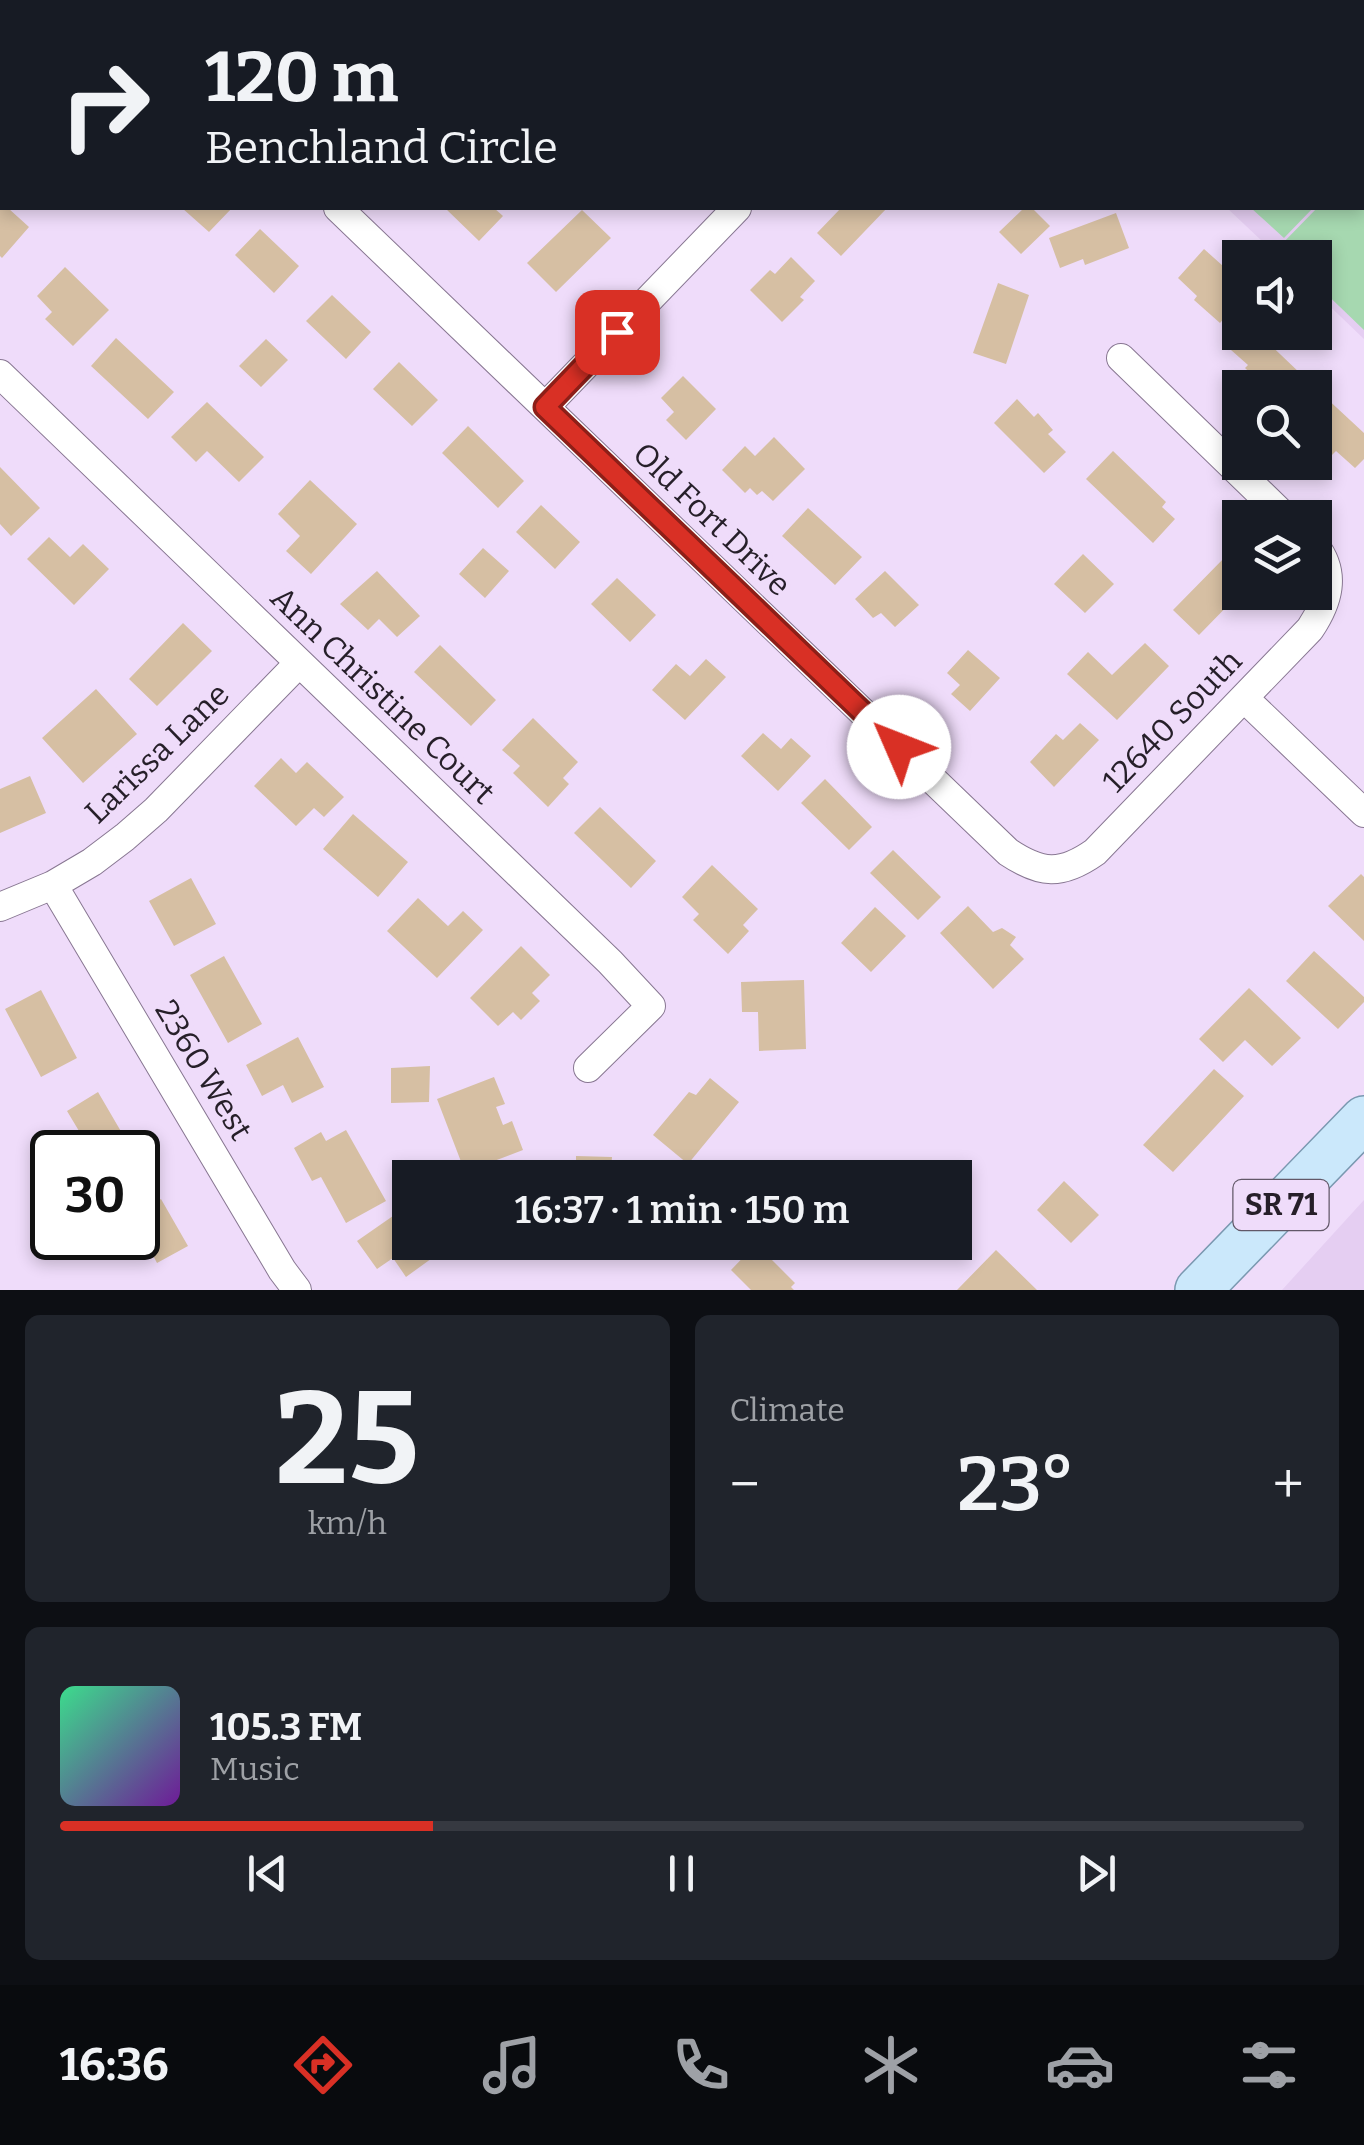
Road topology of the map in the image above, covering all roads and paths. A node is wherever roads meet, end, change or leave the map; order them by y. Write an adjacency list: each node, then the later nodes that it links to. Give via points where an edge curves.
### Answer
1 (340, 210): 5 (street, Old Fort Drive)
2 (736, 210): 5 (street)
3 (1120, 358): 6 (street)
4 (0, 374): 8 (street, Ann Christine Court)
5 (545, 407): 11 (street, Old Fort Drive, via 1008,852)
6 (1267, 500)
7 (1323, 610): 9 (street, 12640 South)
8 (299, 663): 12 (street, Larissa Lane, via 156,810); 14 (street, Ann Christine Court, via 652,1006)
9 (1244, 698): 10 (street); 11 (street, 12640 South, via 1095,852 1072,866)
10 (1364, 813)
11 (1044, 870)
12 (53, 884): 13 (street, Larissa Lane); 16 (street, 2360 West)
13 (0, 907)
14 (588, 1068)
15 (1364, 1119): 17 (main road, SR 71)
16 (296, 1290)
17 (1198, 1290)

